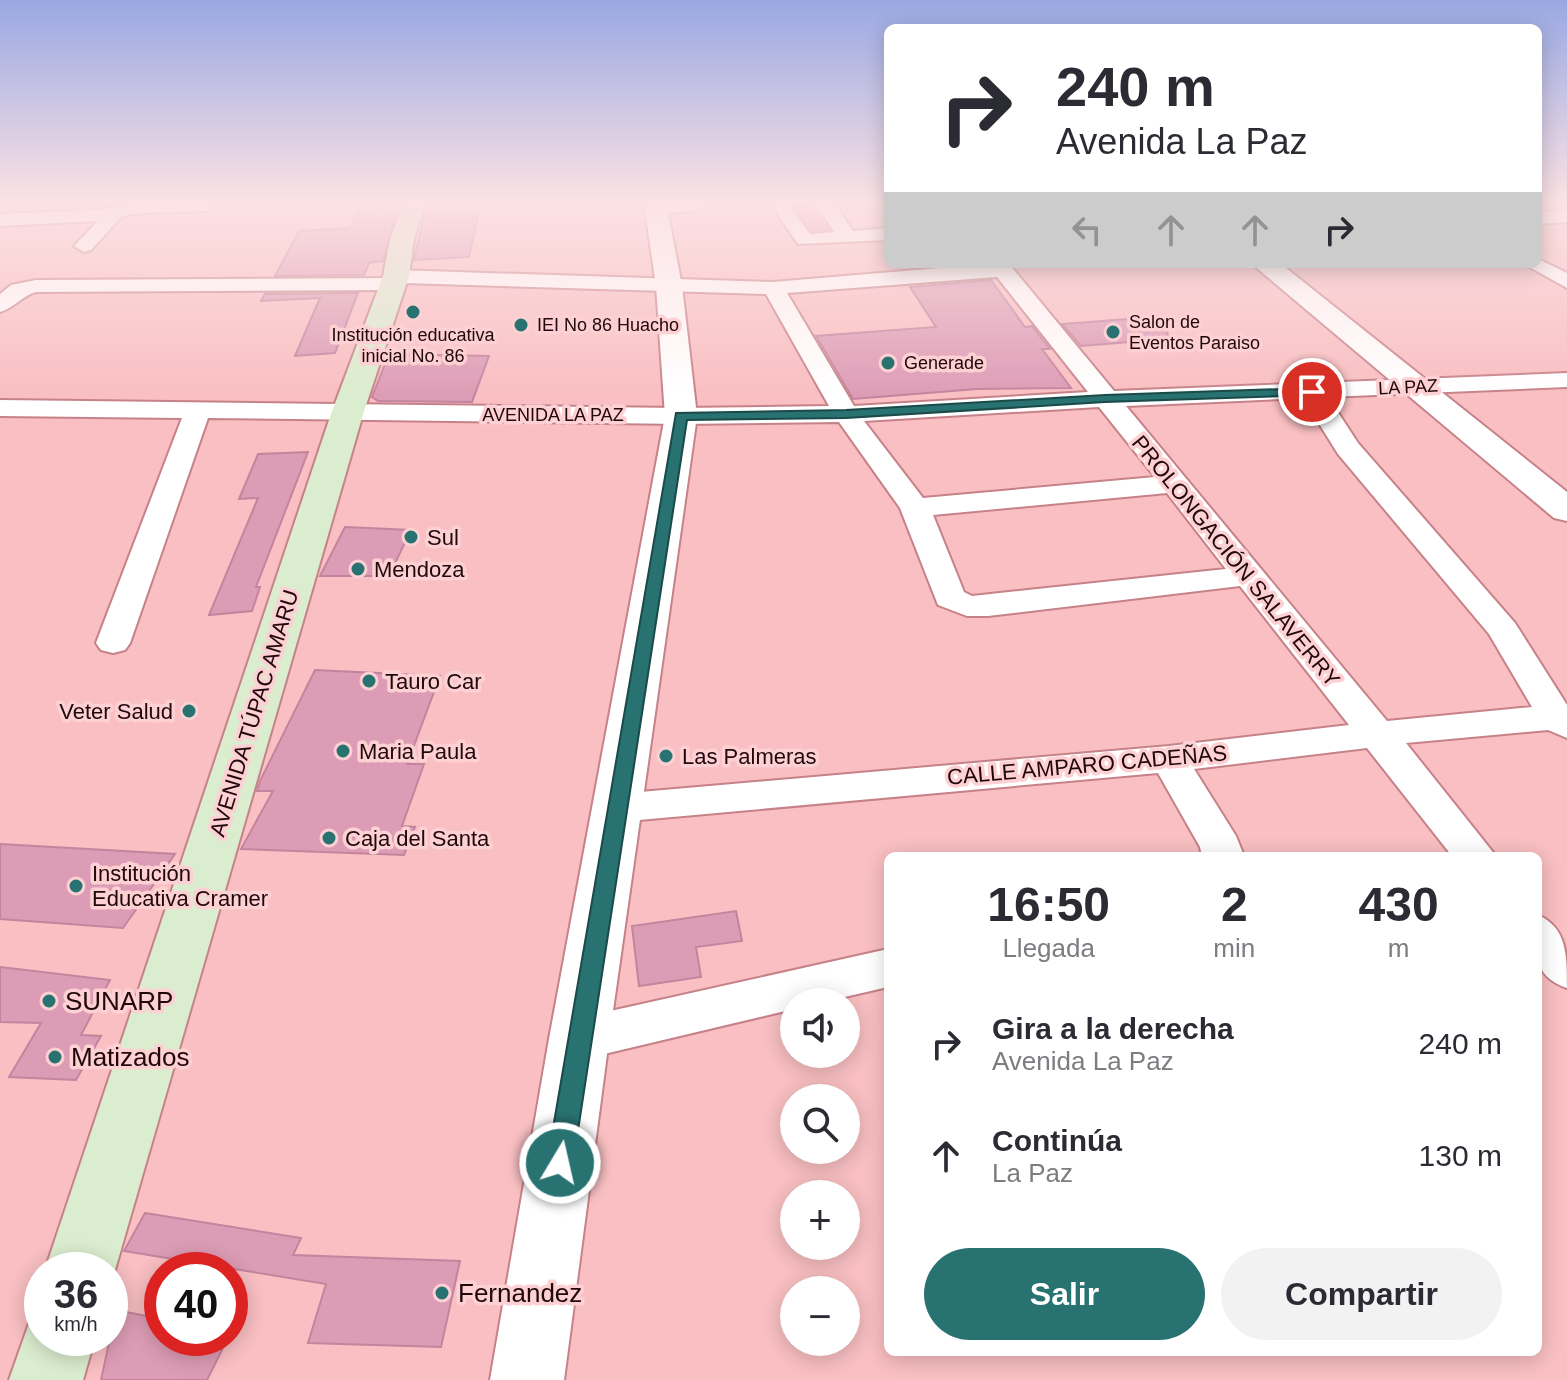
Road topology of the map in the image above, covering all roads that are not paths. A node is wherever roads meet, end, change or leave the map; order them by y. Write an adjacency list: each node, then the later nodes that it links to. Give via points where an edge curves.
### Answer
1 (397, 267): 8 (main road, AVENIDA TÚPAC AMARU)
2 (666, 267): 10 (street)
3 (989, 268): 11 (street)
4 (1001, 268): 16 (street, PROLONGACIÓN SALAVERRY)
5 (1270, 268): 14 (street)
6 (1285, 268): 14 (street)
7 (1541, 268): 9 (street)
8 (395, 280): 10 (street); 12 (street, via 36,286 19,290); 19 (main road, AVENIDA TÚPAC AMARU)
9 (1567, 282)
10 (669, 286): 11 (street); 21 (street)
11 (773, 288): 20 (street)
12 (0, 305)
13 (1567, 380): 14 (street, LA PAZ)
14 (1423, 386): 15 (street, LA PAZ); 23 (street); 25 (street)
15 (1312, 392): 16 (street, LA PAZ); 28 (street, via 1348,448 1503,630)
16 (1105, 399): 20 (street, AVENIDA LA PAZ); 22 (street, PROLONGACIÓN SALAVERRY)
17 (0, 408): 18 (street, AVENIDA LA PAZ)
18 (198, 410): 19 (street, AVENIDA LA PAZ); 27 (street)
19 (347, 414): 21 (street, AVENIDA LA PAZ); 38 (main road, AVENIDA TÚPAC AMARU)
20 (846, 414): 21 (street, AVENIDA LA PAZ); 24 (street)
21 (681, 416): 31 (street)
22 (1174, 484): 24 (street); 26 (street, PROLONGACIÓN SALAVERRY)
23 (1567, 494)
24 (915, 508): 26 (street, via 950,598 967,606)
25 (1567, 510)
26 (1246, 576): 29 (street, PROLONGACIÓN SALAVERRY)
27 (113, 643)
28 (1561, 722): 29 (street, CALLE AMPARO CADEÑAS)
29 (1376, 734): 30 (street, CALLE AMPARO CADEÑAS); 33 (street, PROLONGACIÓN SALAVERRY)
30 (1169, 759): 31 (street, CALLE AMPARO CADEÑAS); 32 (street)
31 (617, 808): 37 (street)
32 (1222, 852)
33 (1472, 852)
34 (1542, 938): 36 (street)
35 (884, 969): 37 (street)
36 (1567, 969)
37 (579, 1039): 41 (street)
38 (86, 1252)
39 (53, 1356): 40 (main road)
40 (46, 1380)
41 (527, 1380)

